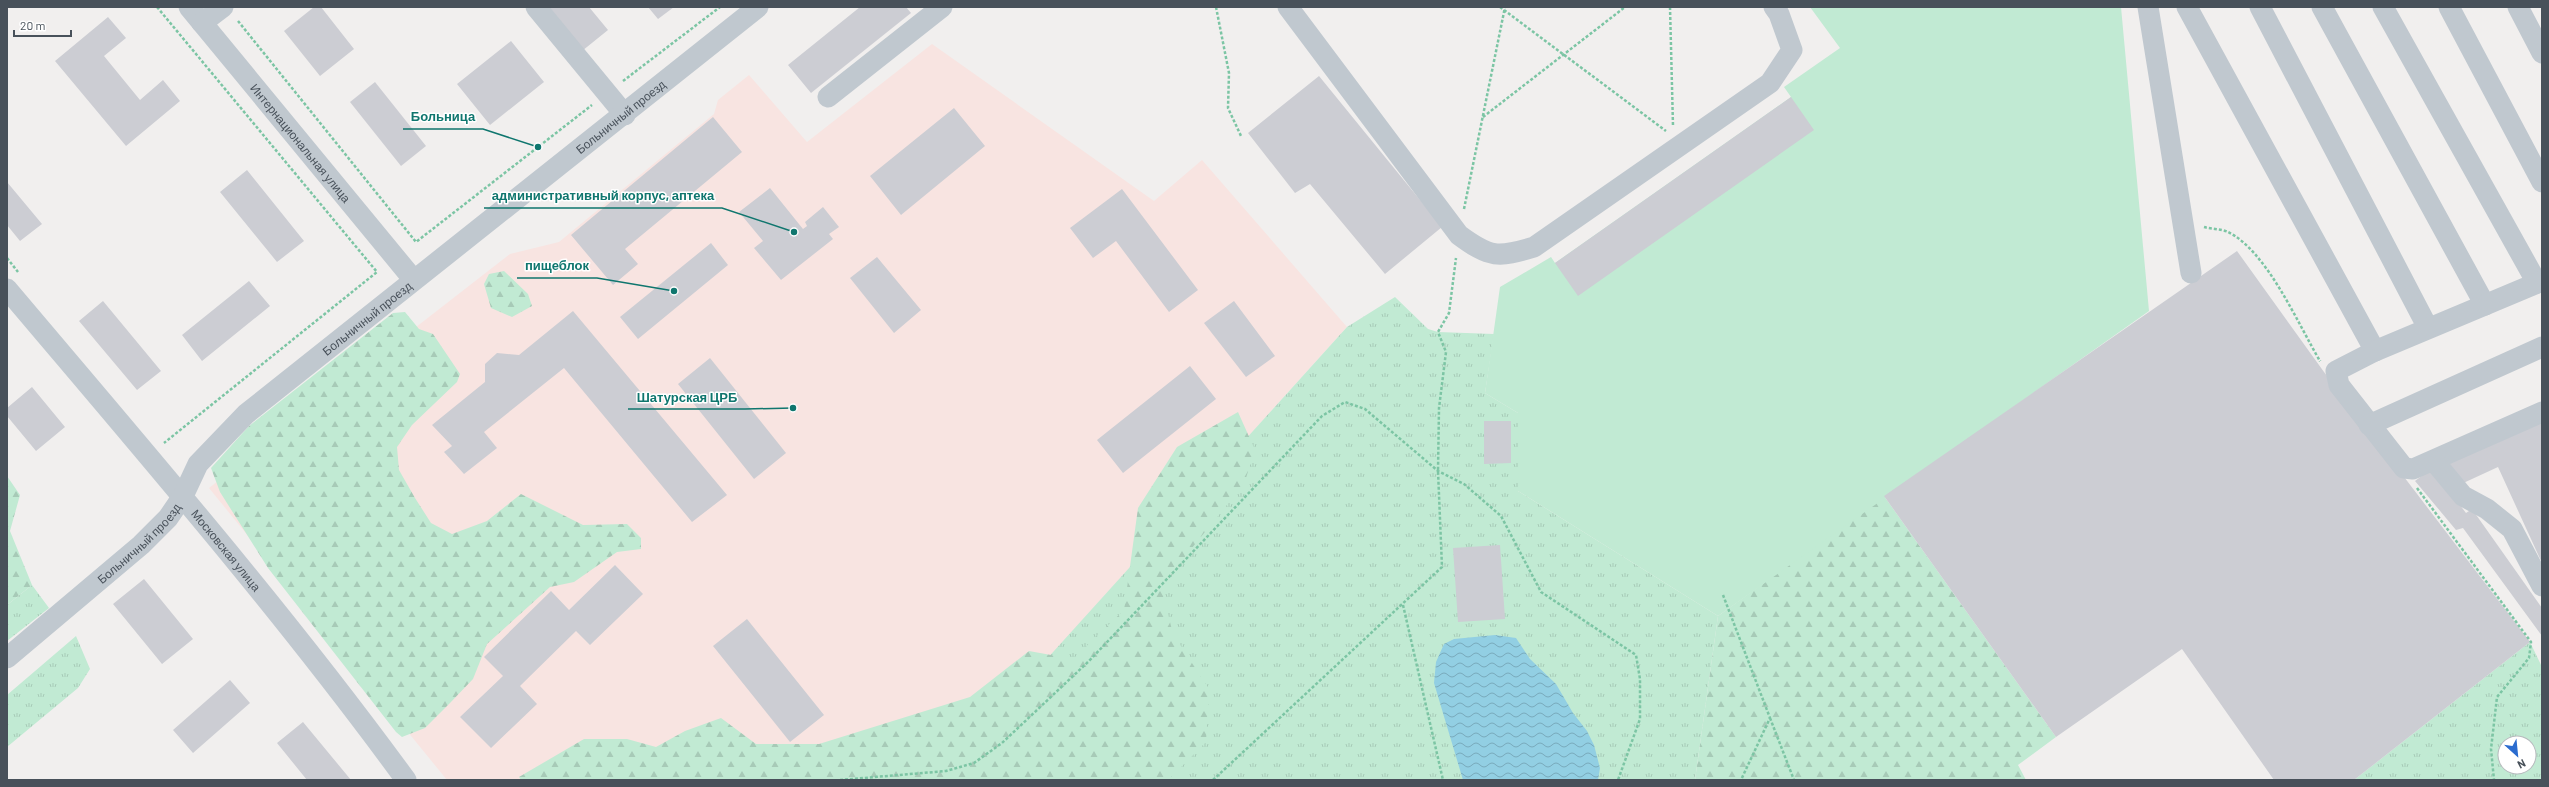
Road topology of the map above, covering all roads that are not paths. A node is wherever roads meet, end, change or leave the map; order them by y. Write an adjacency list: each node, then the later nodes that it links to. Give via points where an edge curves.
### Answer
1 (189, 7): 15 (street, Интернациональная улица)
2 (536, 7): 18 (street)
3 (758, 7): 18 (street, Больничный проезд)
4 (942, 7): 17 (street)
5 (1288, 7): 6 (street, via 1459,235 1481,251 1505,256 1534,247 1676,141 1770,83 1792,50)
6 (1774, 7)
7 (2148, 7): 20 (street)
8 (2187, 7): 27 (street)
9 (2260, 7): 25 (street)
10 (2322, 7): 24 (street)
11 (2383, 7): 22 (street)
12 (2449, 7): 19 (street)
13 (2518, 7): 16 (street)
14 (230, 13): 15 (street)
15 (202, 23): 21 (street, Интернациональная улица)
16 (2542, 53)
17 (828, 97)
18 (625, 115): 21 (street, Больничный проезд)
19 (2542, 182)
20 (2191, 273)
21 (413, 279): 31 (street, Больничный проезд, via 246,414 198,464)
22 (2540, 282): 24 (street)
23 (15, 283): 31 (street, Московская улица)
24 (2485, 305): 25 (street)
25 (2428, 328): 27 (street)
26 (2542, 347): 29 (street)
27 (2375, 351): 29 (street, via 2336,371 2339,385)
28 (2542, 412): 30 (street)
29 (2369, 425): 30 (street, via 2404,468 2413,469)
30 (2434, 460): 32 (street, via 2463,496 2487,508 2512,529)
31 (183, 496): 33 (street, Больничный проезд, via 168,518 141,545); 34 (street, Московская улица)
32 (2542, 586)
33 (7, 658)
34 (406, 780)

